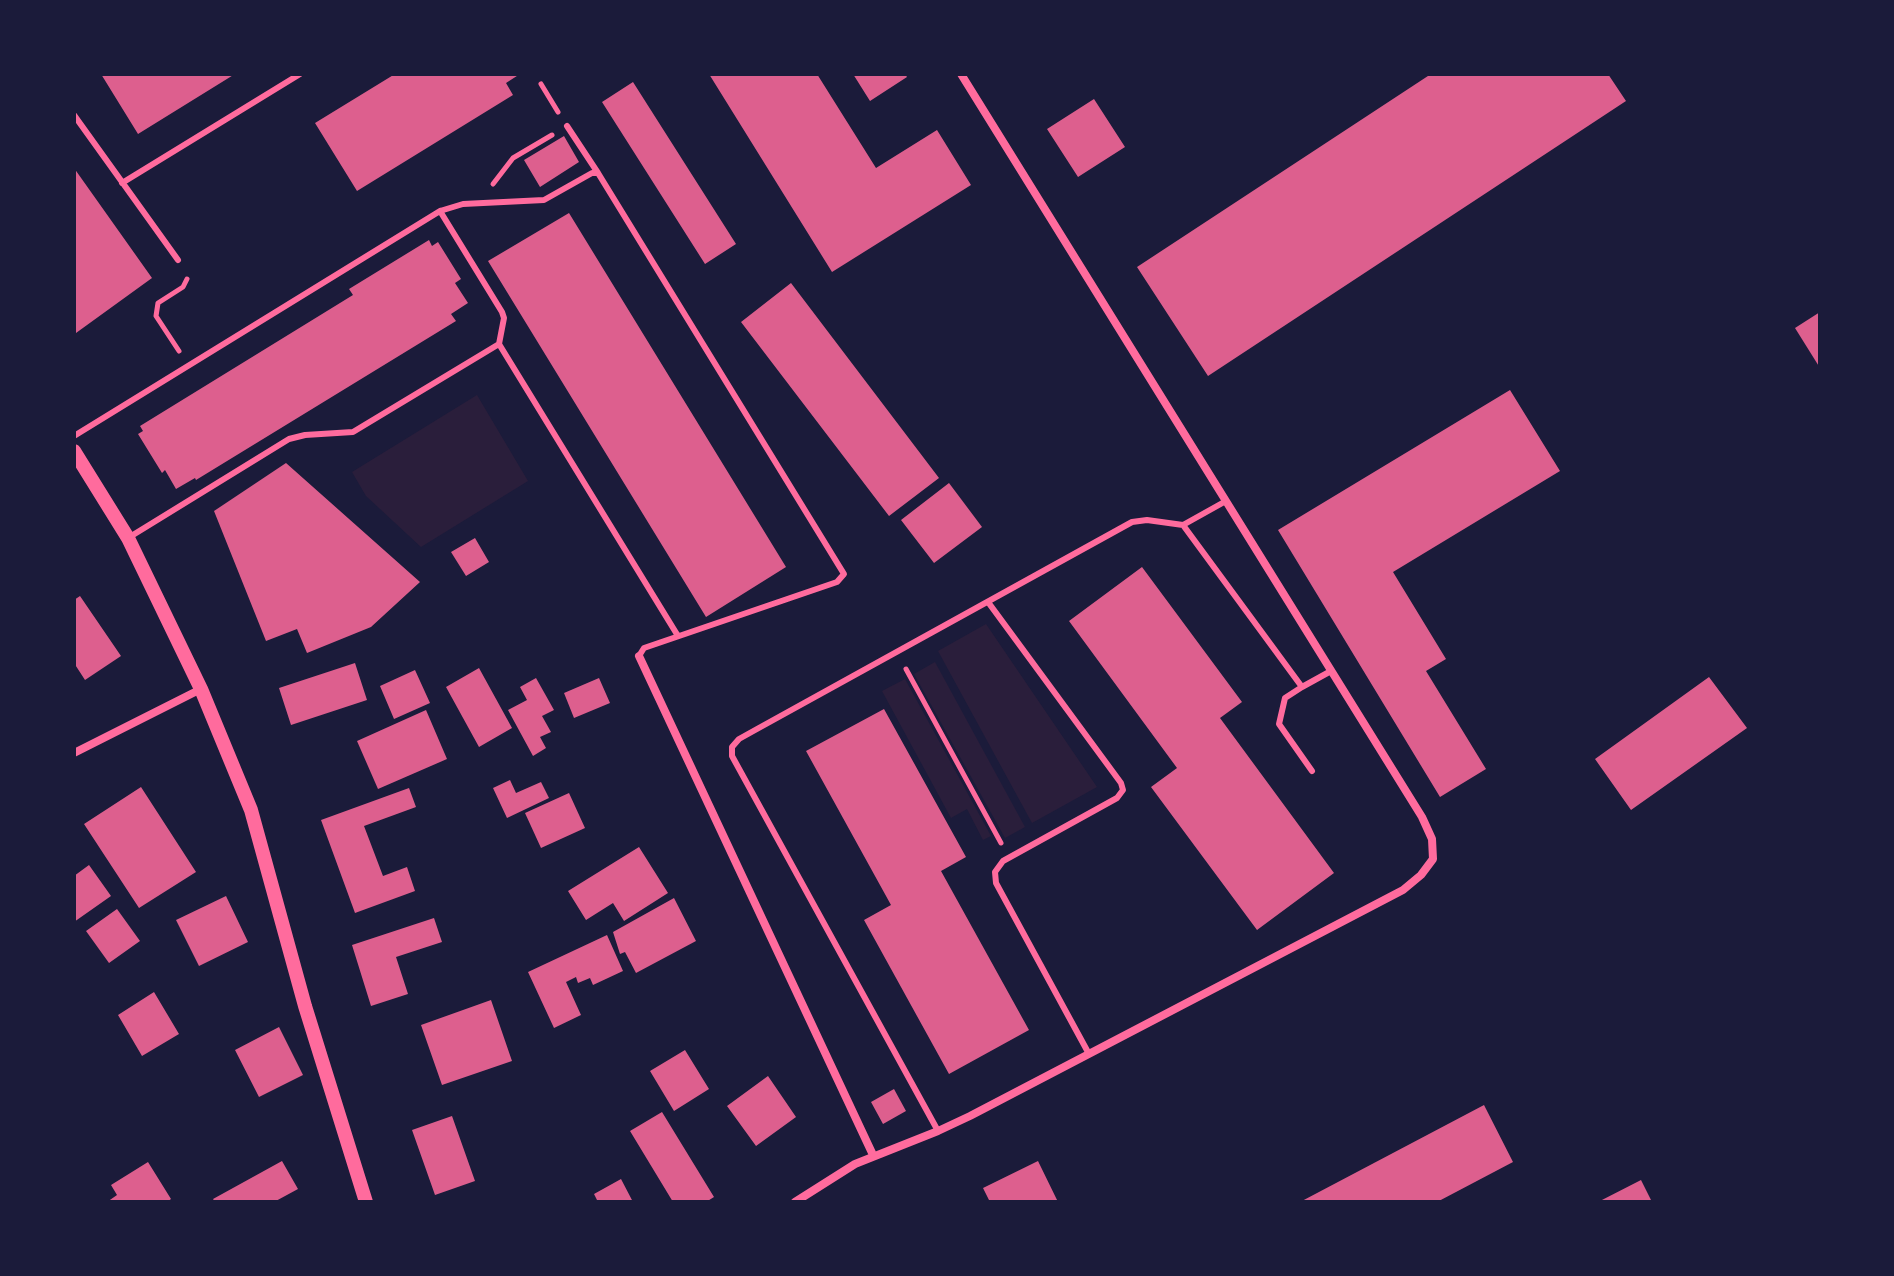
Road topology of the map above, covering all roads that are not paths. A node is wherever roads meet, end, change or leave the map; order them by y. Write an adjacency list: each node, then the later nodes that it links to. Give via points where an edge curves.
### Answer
1 (300, 74): 6 (lane)
2 (961, 74): 12 (street)
3 (74, 115): 6 (lane)
4 (567, 126): 5 (lane)
5 (598, 173): 7 (lane, via 544,200 477,203); 16 (lane, via 844,574 837,582)
6 (122, 183): 8 (lane)
7 (440, 211): 9 (lane, via 502,312); 10 (lane)
8 (178, 260)
9 (499, 344): 14 (lane, via 362,428 289,439); 16 (lane)
10 (74, 436)
11 (74, 451): 14 (street)
12 (1226, 501): 13 (lane); 18 (street)
13 (1183, 525): 15 (lane, via 1132,522); 19 (lane)
14 (128, 538): 20 (street)
15 (988, 602): 23 (lane, via 1123,790 1003,861 995,872 996,883); 24 (lane, via 732,747 732,756)
16 (678, 636): 17 (lane, via 644,648)
17 (639, 656): 25 (street)
18 (1331, 671): 19 (lane); 23 (street, via 1422,817 1432,839 1433,859 1403,890)
19 (1302, 687): 22 (lane, via 1285,698 1279,724)
20 (201, 689): 21 (street); 26 (street, via 251,810)
21 (74, 753)
22 (1312, 771)
23 (1089, 1054): 24 (street)
24 (938, 1131): 25 (street)
25 (873, 1155): 27 (street)
26 (366, 1202)
27 (795, 1202)

